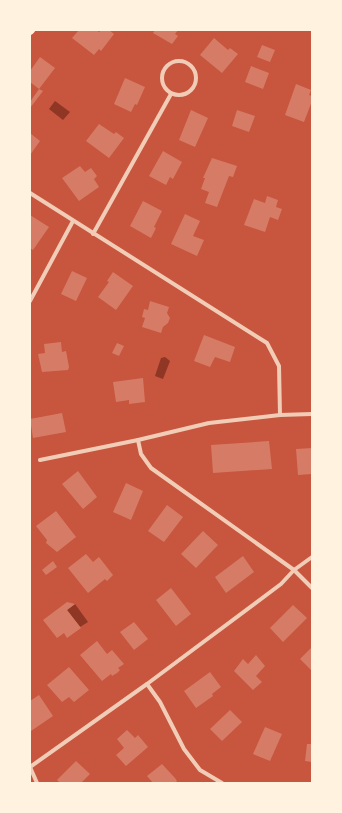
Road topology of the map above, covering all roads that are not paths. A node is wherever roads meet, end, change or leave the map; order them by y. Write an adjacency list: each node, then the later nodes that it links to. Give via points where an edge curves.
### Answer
1 (171, 94): 1 (street, via 183,95 193,88 196,77 187,63 176,61 166,66 163,71 164,87); 4 (street)
2 (30, 193): 3 (street)
3 (73, 221): 4 (street); 5 (street)
4 (93, 234): 7 (street, via 267,343 279,366)
5 (30, 301)
6 (312, 414): 7 (street)
7 (280, 415): 8 (street, via 209,423)
8 (138, 440): 9 (street); 11 (street, via 141,454 151,468)
9 (40, 460)
10 (312, 557): 11 (street)
11 (294, 570): 12 (street); 13 (street, via 281,584)
12 (312, 588)
13 (147, 684): 14 (street); 16 (street, via 160,702 184,749 200,770)
14 (30, 767): 15 (street)
15 (37, 783)
16 (222, 783)

